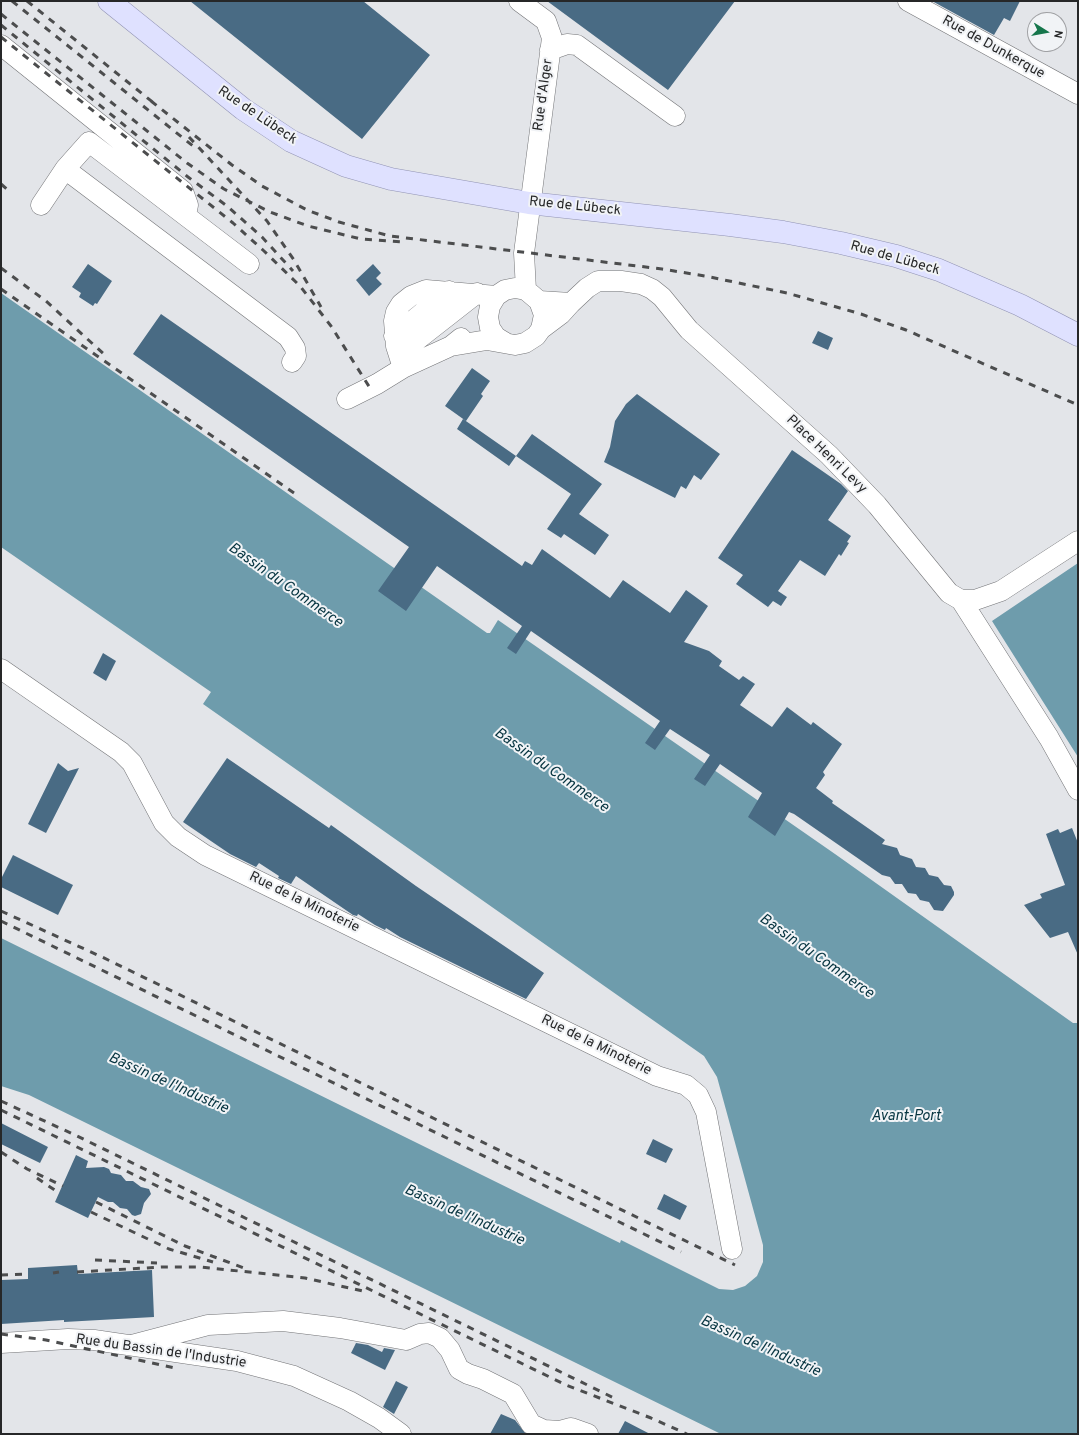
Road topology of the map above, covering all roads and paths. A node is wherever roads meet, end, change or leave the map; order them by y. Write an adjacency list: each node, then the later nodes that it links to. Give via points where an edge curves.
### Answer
1 (109, 1): 9 (main road, Rue de Lübeck, via 243,109 320,155 366,173 390,179)
2 (519, 1): 5 (street, Rue d'Alger, via 546,21 552,38)
3 (908, 1): 6 (street, Rue de Dunkerque)
4 (1, 45): 11 (street, via 183,191 188,205)
5 (550, 50): 7 (street, via 567,44 577,45); 9 (street, Rue d'Alger)
6 (1078, 94)
7 (675, 116)
8 (65, 169): 10 (street); 11 (street, via 89,142); 24 (street, via 288,337 295,348 296,356)
9 (529, 203): 12 (street, Rue d'Alger); 20 (main road, Rue de Lübeck, via 783,232 896,256 980,286)
10 (41, 205)
11 (186, 216): 13 (street)
12 (524, 253): 15 (street, via 512,281); 16 (street)
13 (250, 264)
14 (477, 293): 15 (street); 23 (street); 23 (street, via 426,290 411,296 401,304 394,321)
15 (501, 293): 16 (street, via 515,288); 18 (street, via 490,306)
16 (532, 295): 17 (street); 19 (street, via 544,315)
17 (571, 303): 19 (street, Place Henri Levy, via 561,314); 27 (street, Place Henri Levy, via 598,281 621,281 641,284 652,289 690,330 829,455 877,505 949,593)
18 (488, 317): 21 (street, via 490,328 496,337); 22 (street)
19 (540, 329): 21 (street, via 536,336 525,343)
20 (1078, 335)
21 (506, 343): 22 (street, via 487,340)
22 (451, 346): 23 (street)
23 (399, 352): 25 (street, via 377,384)
24 (292, 362)
25 (347, 399)
26 (1078, 541): 27 (street, via 1001,590 975,600)
27 (961, 600): 29 (street, via 1049,738)
28 (1, 669): 30 (street, Rue de la Minoterie, via 122,752 135,768 164,823 178,837 205,855 657,1076 686,1085 698,1095 706,1112)
29 (1078, 790)
30 (732, 1248)
31 (1, 1343): 32 (street, Rue du Bassin de l'Industrie, via 68,1339)
32 (132, 1345): 33 (street, Rue du Bassin de l'Industrie, via 223,1358 270,1368 349,1401 379,1418); 34 (street, via 208,1325 282,1321 406,1340 429,1333 440,1338 450,1350 459,1369 513,1394 531,1424 544,1430 560,1431 571,1428)
33 (400, 1434)
34 (588, 1434)

